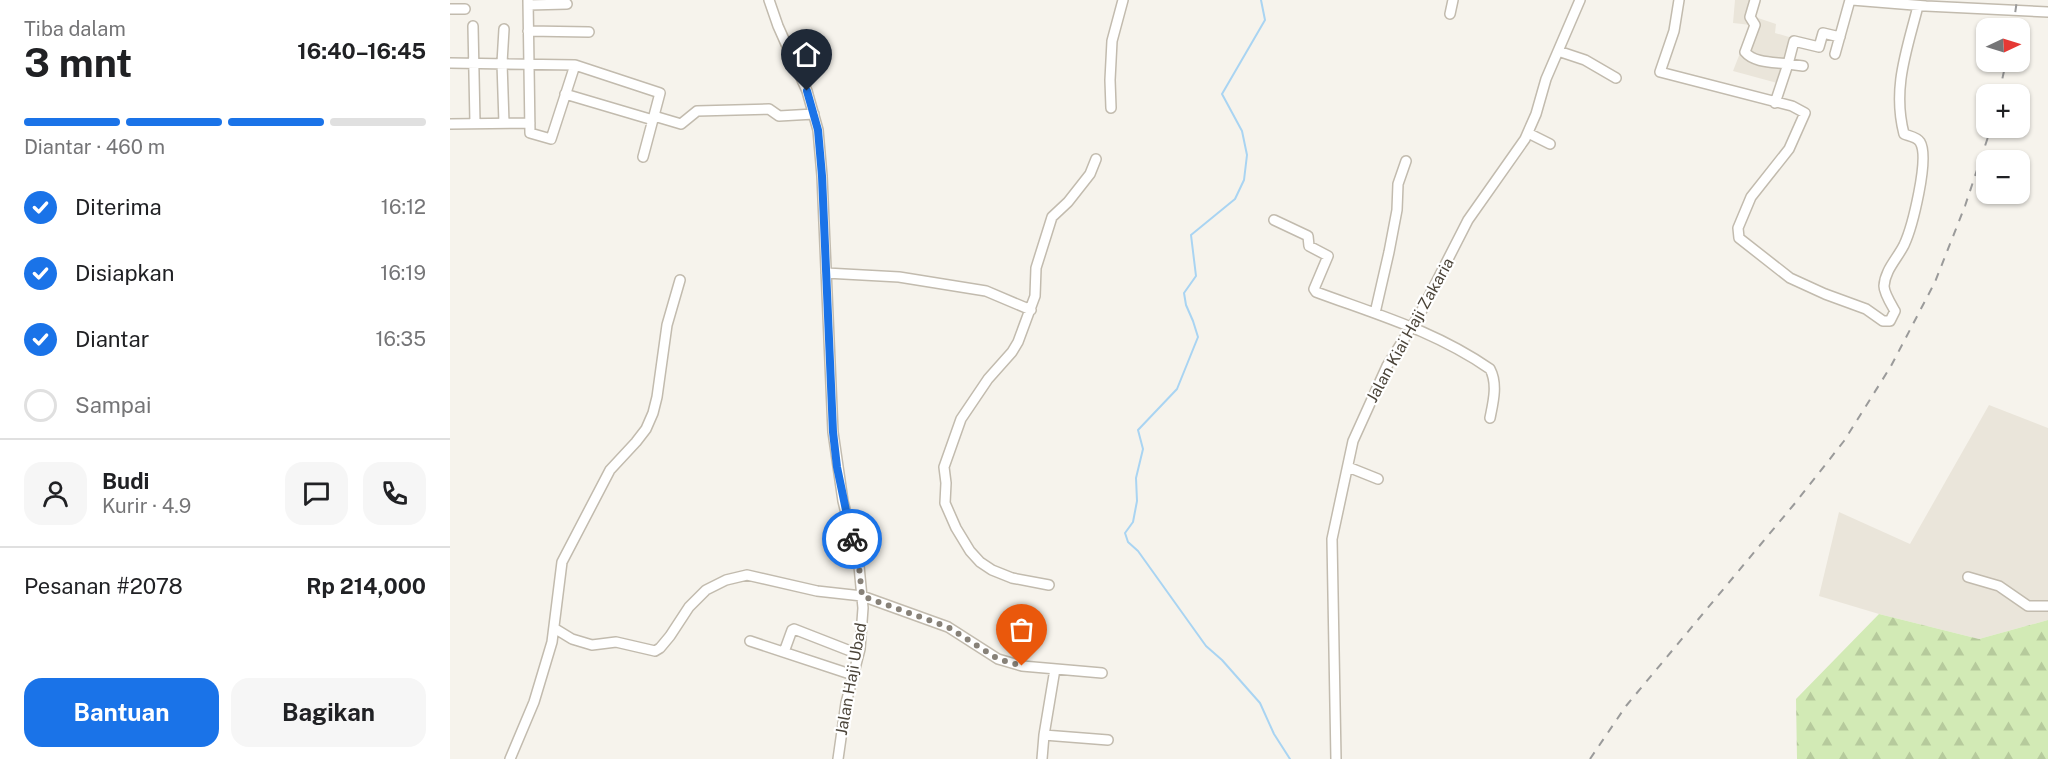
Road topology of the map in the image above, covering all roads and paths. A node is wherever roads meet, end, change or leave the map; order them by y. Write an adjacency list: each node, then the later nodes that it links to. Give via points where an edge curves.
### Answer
1 (769, 0): 33 (street, Jalan Haji Ubad)
2 (1123, 0): 32 (street, via 1112,40)
3 (1453, 0): 14 (street)
4 (1580, 0): 20 (street, Jalan Kiai Haji Zakaria)
5 (1679, 0): 31 (street, via 1674,31 1660,72)
6 (1755, 0): 26 (street, via 1750,17 1755,25 1745,52 1762,61)
7 (1851, 0): 10 (street); 19 (street)
8 (528, 3): 9 (street); 17 (street)
9 (567, 4)
10 (1923, 4): 13 (street); 31 (street, via 1899,83 1898,105 1904,134 1921,143 1920,190 1905,243 1887,271 1884,287 1894,311 1890,321 1790,278 1739,238 1738,228 1751,197 1789,149 1805,113)
11 (450, 9): 12 (street)
12 (465, 9)
13 (2048, 12)
14 (1449, 14)
15 (473, 26): 23 (street)
16 (504, 29): 24 (street)
17 (528, 32): 18 (street); 25 (street)
18 (589, 32)
19 (1840, 37): 21 (street); 26 (street, via 1823,33 1819,47 1794,40)
20 (1558, 51): 29 (street, via 1585,60); 39 (street, Jalan Kiai Haji Zakaria)
21 (1835, 54)
22 (450, 63): 23 (street)
23 (474, 63): 24 (street); 35 (street)
24 (502, 63): 25 (street); 36 (street)
25 (529, 63): 27 (street); 37 (street)
26 (1788, 64): 28 (street); 31 (street)
27 (575, 65): 30 (street); 34 (street, via 660,93)
28 (1803, 66)
29 (1616, 78)
30 (565, 94): 34 (street); 37 (street, via 551,139 530,133)
31 (1775, 103)
32 (1111, 108)
33 (814, 114): 34 (street, via 779,116 769,109 698,111 681,124); 45 (street, Jalan Haji Ubad, via 822,176)
34 (653, 118): 41 (street)
35 (475, 123): 36 (street); 38 (street)
36 (504, 123): 37 (street)
37 (530, 123)
38 (450, 124)
39 (1528, 133): 40 (street); 49 (street, Jalan Kiai Haji Zakaria, via 1468,220)
40 (1550, 144)
41 (643, 157)
42 (1096, 159): 47 (street, via 1090,174 1049,222 1036,268)
43 (1406, 161): 48 (street, via 1398,184 1391,242)
44 (1274, 219): 48 (street, via 1308,236 1309,246 1328,256 1316,292)
45 (825, 273): 47 (street, via 899,277 986,291); 55 (street, Jalan Haji Ubad, via 836,455)
46 (680, 279): 57 (street, via 667,325 653,413 646,429 610,470 561,562)
47 (1031, 310): 54 (street, via 1015,348 988,379 955,430 944,468 945,502 956,528 980,562 1012,578)
48 (1375, 313): 49 (street)
49 (1412, 326): 50 (street, via 1490,369 1494,401); 51 (street, Jalan Kiai Haji Zakaria, via 1367,406)
50 (1490, 418)
51 (1347, 467): 52 (street); 69 (street, Jalan Kiai Haji Zakaria, via 1332,539)
52 (1378, 479)
53 (1968, 577): 56 (street, via 1999,586 2028,606)
54 (1049, 585)
55 (862, 596): 57 (street, via 740,575 706,590 655,651 616,642 592,645); 60 (street, Jalan Haji Ubad); 61 (street, via 948,627 998,659)
56 (2048, 606)
57 (554, 628): 66 (street, via 534,702)
58 (750, 641): 59 (street)
59 (784, 652): 60 (street, via 794,629); 63 (street)
60 (858, 654): 63 (street, Jalan Haji Ubad)
61 (1055, 669): 62 (street); 64 (street)
62 (1102, 673)
63 (853, 675): 67 (street, Jalan Haji Ubad)
64 (1044, 735): 65 (street); 68 (street)
65 (1108, 740)
66 (510, 759)
67 (838, 759)
68 (1042, 759)
69 (1336, 759)

